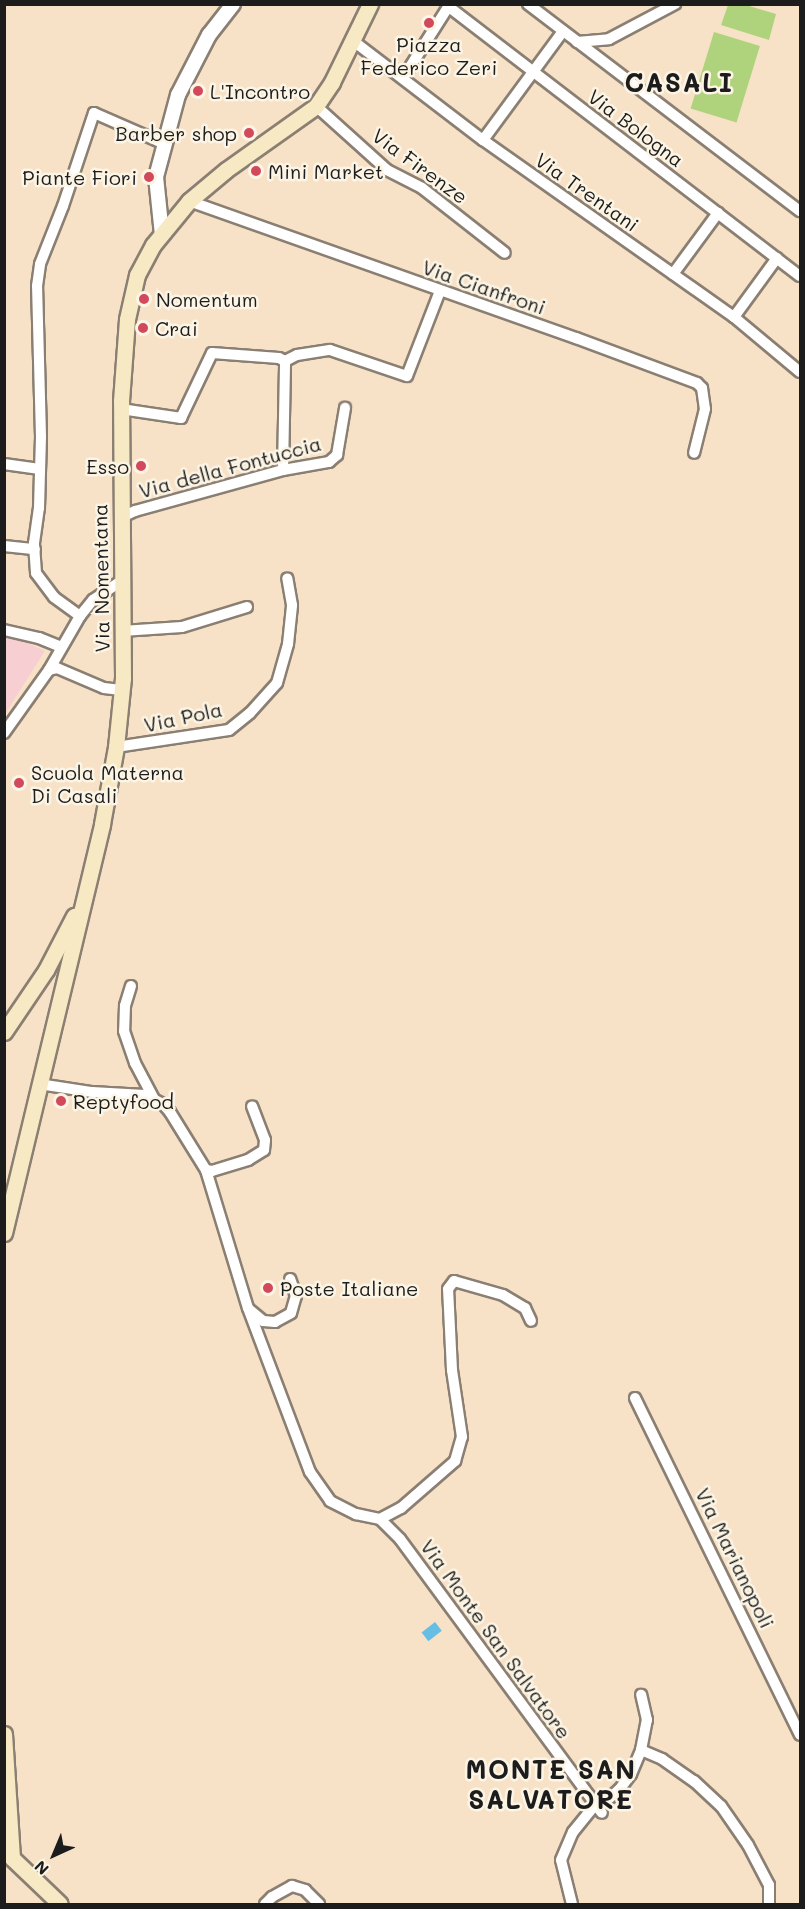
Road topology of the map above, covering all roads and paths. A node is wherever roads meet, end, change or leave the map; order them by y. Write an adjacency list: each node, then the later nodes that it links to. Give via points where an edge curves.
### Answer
1 (233, 4): 13 (street, via 209,35 178,95)
2 (370, 4): 7 (main road, Via Nomentana)
3 (528, 4): 6 (street)
4 (450, 6): 9 (street, Via Bologna); 10 (street)
5 (669, 6): 8 (street, via 609,39)
6 (563, 31): 8 (street); 9 (street)
7 (352, 40): 10 (street, Via Trentani); 11 (main road, Via Nomentana)
8 (577, 42): 15 (street)
9 (533, 71): 12 (street); 16 (street, Via Bologna)
10 (403, 78): 12 (street, Via Trentani)
11 (316, 106): 14 (main road, Via Nomentana); 18 (street, Via Firenze, via 387,170 423,188)
12 (483, 140): 20 (street, Via Trentani)
13 (165, 144): 17 (street, via 156,177); 30 (street, via 94,113 38,275)
14 (189, 201): 17 (main road, Via Nomentana); 22 (street, Via Cianfroni)
15 (801, 211)
16 (717, 213): 19 (street, Via Bologna); 20 (street)
17 (162, 235): 27 (main road, Via Nomentana, via 137,275 127,319)
18 (505, 253)
19 (777, 258): 21 (street, Via Bologna); 23 (street)
20 (673, 274): 23 (street, Via Trentani)
21 (801, 276)
22 (441, 291): 24 (street, via 407,376 330,351); 28 (street, Via Cianfroni, via 697,383 702,388 705,409)
23 (734, 317): 25 (street, Via Trentani)
24 (285, 361): 27 (street, via 212,353 181,418); 31 (street)
25 (801, 372)
26 (345, 408): 31 (street, Via della Fontuccia, via 338,455 329,462)
27 (121, 409): 32 (main road, Via Nomentana)
28 (694, 453)
29 (4, 464): 30 (street)
30 (40, 468): 34 (street)
31 (283, 470): 32 (street, Via della Fontuccia)
32 (120, 518): 36 (main road, Via Nomentana)
33 (4, 546): 34 (street)
34 (35, 549): 38 (street, via 36,573 42,584 65,608)
35 (287, 578): 45 (street, Via Pola, via 292,605 288,644 277,683 250,713 229,730)
36 (121, 581): 38 (street, via 93,600); 40 (main road, Via Nomentana)
37 (247, 607): 40 (street, via 182,627)
38 (80, 616): 41 (street)
39 (4, 630): 41 (street)
40 (122, 631): 43 (main road, Via Nomentana)
41 (61, 647): 42 (street)
42 (53, 669): 43 (street, via 104,688); 44 (street)
43 (121, 690): 45 (main road, Via Nomentana)
44 (4, 733)
45 (116, 747): 46 (main road, Via Nomentana)
46 (86, 892): 48 (main road, via 46,970); 49 (main road, Via Nomentana)
47 (131, 986): 50 (street, via 124,1031)
48 (4, 1032)
49 (39, 1084): 50 (street); 53 (main road, Via Nomentana)
50 (154, 1099): 52 (street, via 170,1112)
51 (252, 1106): 52 (street, via 265,1140 264,1150 248,1160)
52 (206, 1170): 55 (street)
53 (4, 1233)
54 (290, 1279): 55 (street, via 297,1296 291,1313 275,1322 263,1321)
55 (248, 1308): 58 (street, via 310,1472 330,1501 356,1514)
56 (531, 1321): 58 (street, via 525,1308 502,1294 454,1281 448,1289 452,1370 462,1437 455,1461 401,1508)
57 (635, 1398): 61 (street, Via Marianopoli)
58 (380, 1519): 63 (street, Via Monte San Salvatore, via 400,1539)
59 (641, 1695): 62 (street, via 647,1720)
60 (4, 1734): 64 (main road)
61 (801, 1735)
62 (641, 1750): 63 (street, via 631,1774); 69 (street, via 694,1781 721,1806 769,1885)
63 (598, 1809): 68 (street, via 573,1832 561,1860)
64 (8, 1861): 65 (main road)
65 (60, 1905)
66 (265, 1905): 67 (street, via 292,1886 305,1890)
67 (319, 1905)
68 (572, 1905)
69 (769, 1905)

